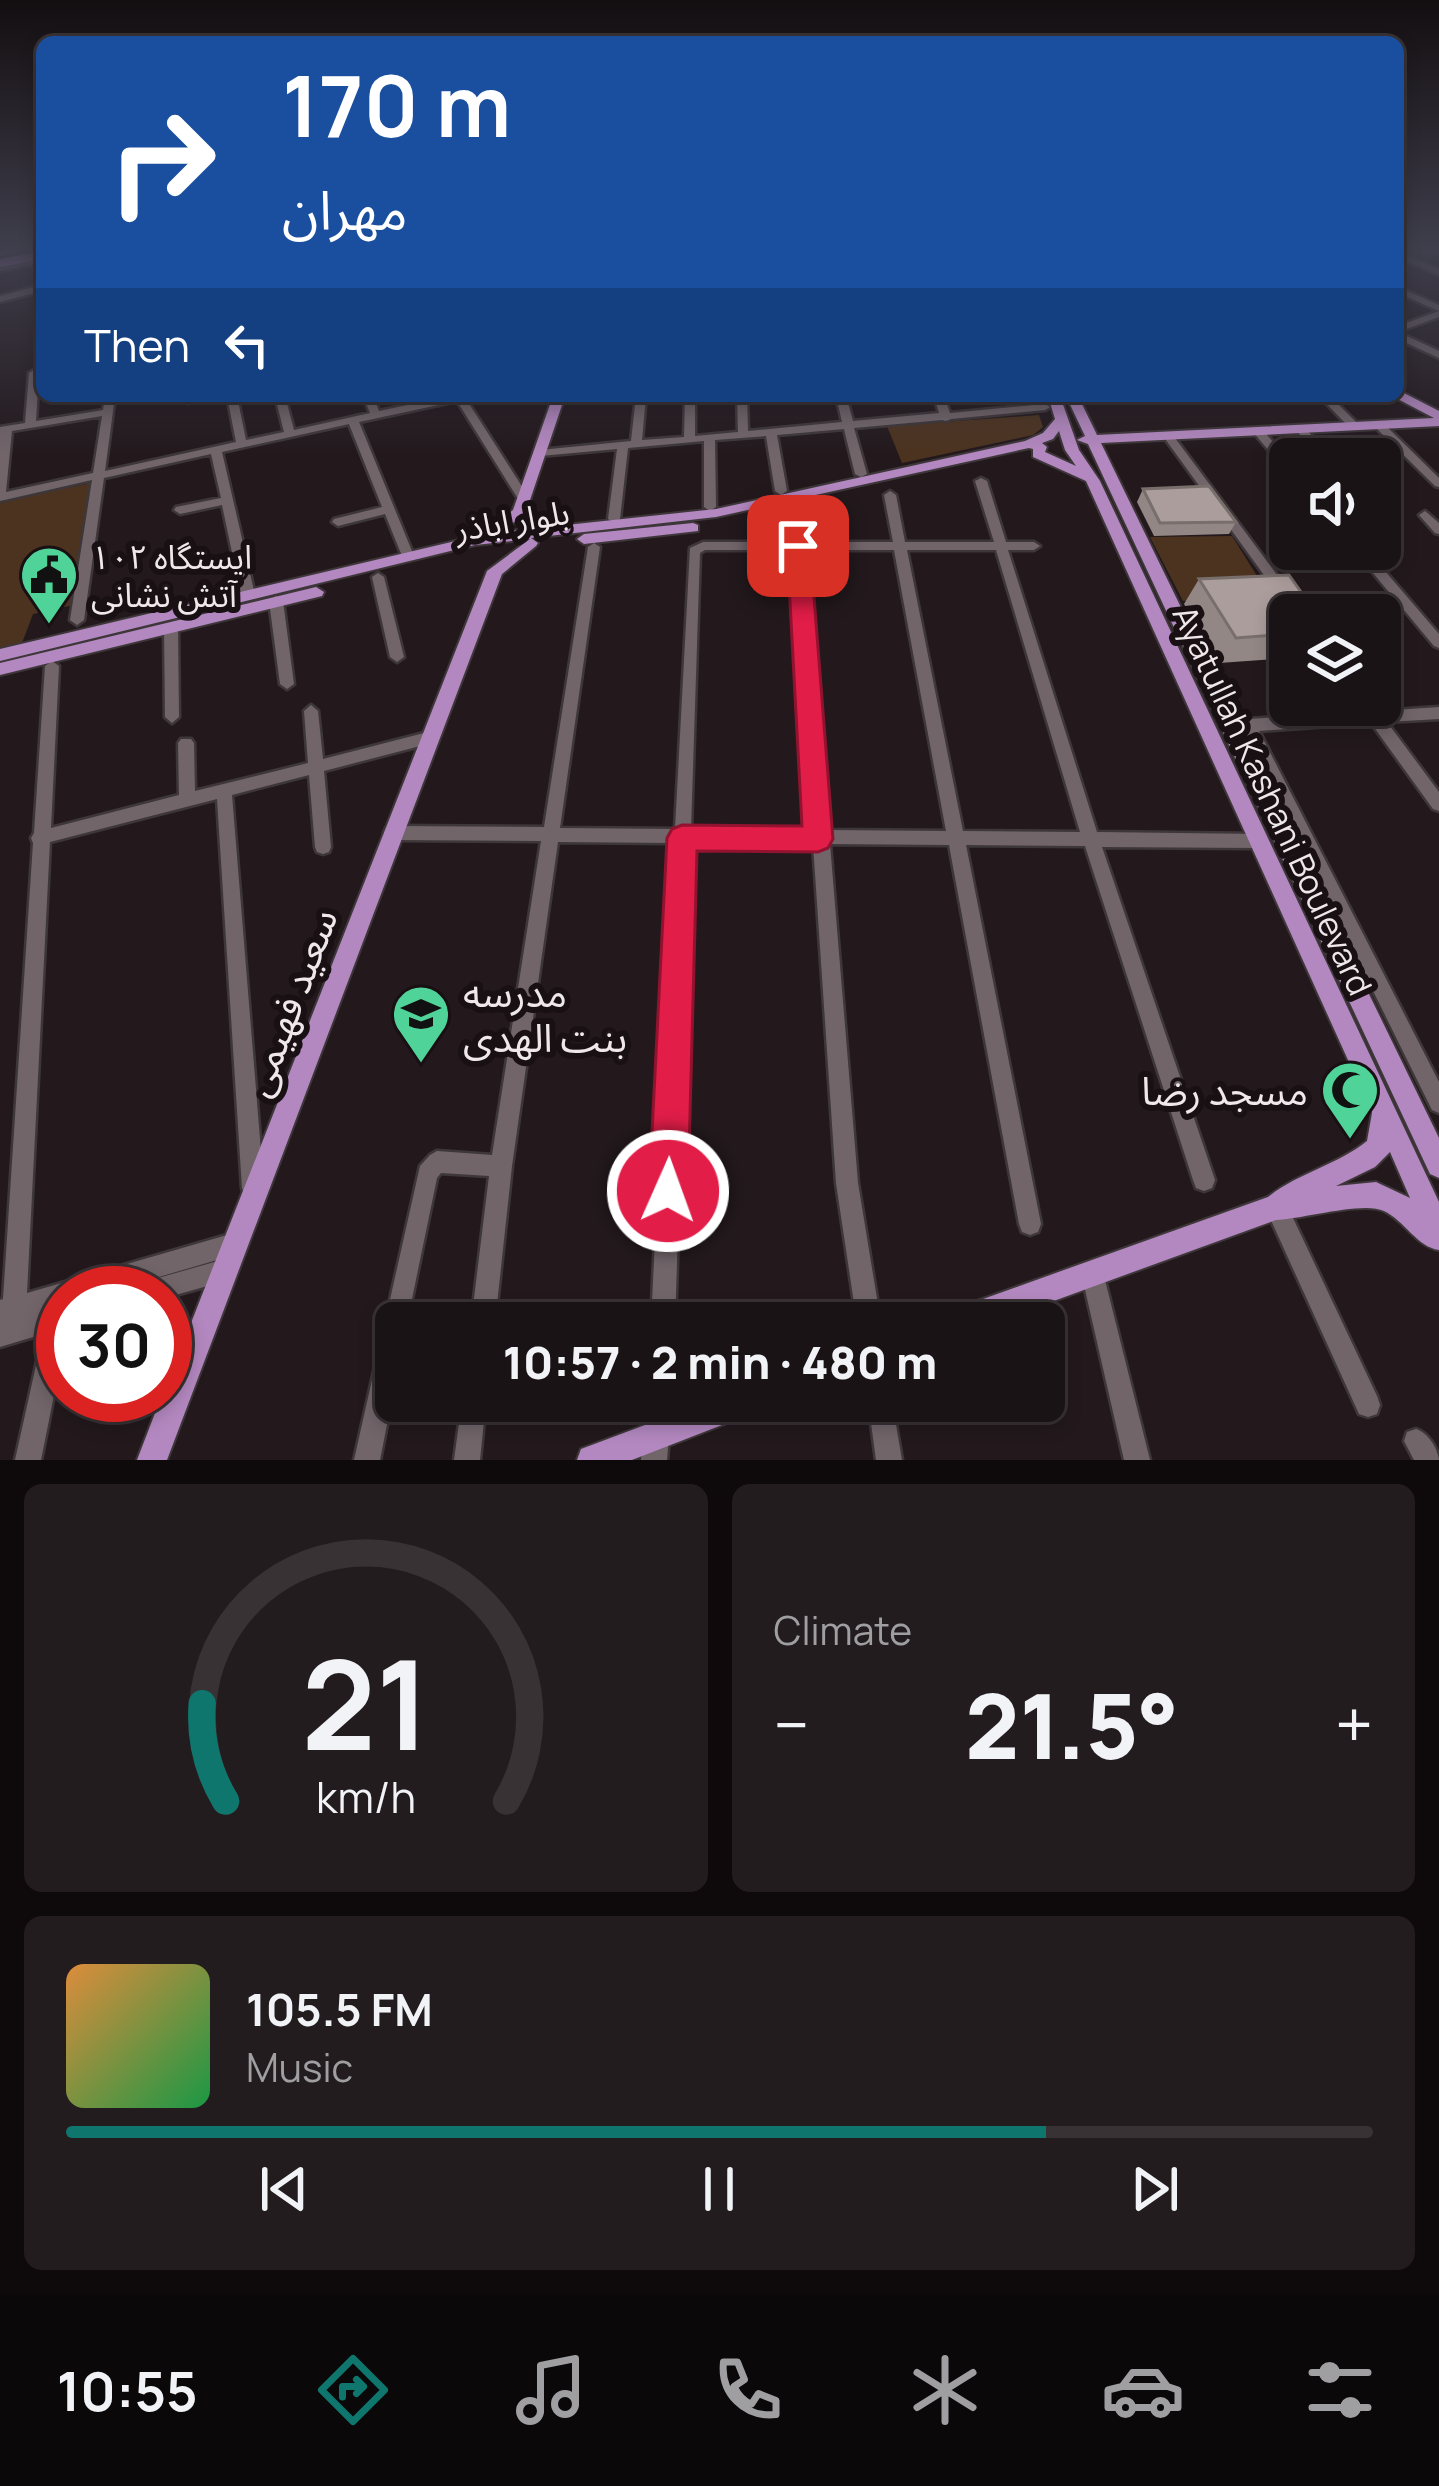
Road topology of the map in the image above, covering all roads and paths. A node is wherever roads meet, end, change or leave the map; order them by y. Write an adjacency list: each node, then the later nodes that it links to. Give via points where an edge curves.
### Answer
1 (1404, 335): 2 (street)
2 (1439, 355)
3 (34, 373): 25 (street)
4 (1404, 395): 22 (main road)
5 (109, 402): 20 (street)
6 (233, 402): 40 (street)
7 (282, 402): 33 (street)
8 (370, 402): 21 (street)
9 (436, 402): 21 (street)
10 (465, 402): 54 (street)
11 (557, 402): 44 (main road)
12 (640, 402): 41 (street)
13 (690, 402): 38 (street)
14 (742, 402): 34 (street)
15 (842, 402): 27 (street)
16 (941, 402): 23 (street)
17 (1074, 402): 45 (main road, Ayatullah Kashani Boulevard)
18 (1330, 402): 28 (street)
19 (1055, 409): 23 (street); 42 (main road, via 1048,436); 45 (main road, Ayatullah Kashani Boulevard)
20 (108, 412): 25 (street); 47 (street)
21 (376, 416): 24 (street)
22 (1439, 416): 26 (main road)
23 (946, 418): 27 (street)
24 (353, 421): 33 (street); 56 (street)
25 (30, 425): 30 (street)
26 (1378, 425): 28 (main road); 49 (street)
27 (846, 426): 32 (street); 46 (street)
28 (1354, 426): 29 (main road)
29 (1300, 429): 31 (main road); 37 (street)
30 (4, 430): 52 (street)
31 (1258, 431): 35 (main road); 39 (street)
32 (771, 433): 34 (street); 50 (street)
33 (290, 435): 40 (street)
34 (743, 436): 36 (street)
35 (1168, 436): 45 (main road, via 1112,442); 75 (street)
36 (710, 438): 38 (street); 55 (street)
37 (1308, 438)
38 (689, 440): 41 (street)
39 (1269, 444)
40 (242, 446): 43 (street)
41 (630, 446): 44 (street); 59 (street)
42 (1034, 449): 45 (main road, via 1068,464); 62 (main road, بلوار اباذر, via 716,513); 64 (main road, بلوار اباذر, via 742,520)
43 (217, 451): 47 (street); 53 (street)
44 (540, 453): 54 (main road)
45 (1093, 460): 91 (main road, Ayatullah Kashani Boulevard); 106 (main road, Ayatullah Kashani Boulevard)
46 (861, 474)
47 (96, 478): 52 (street); 78 (street)
48 (981, 481): 66 (street)
49 (1439, 484)
50 (781, 491)
51 (890, 495): 70 (street)
52 (0, 496)
53 (227, 500): 57 (street); 76 (street)
54 (522, 505): 62 (main road); 68 (main road)
55 (710, 508)
56 (389, 509): 60 (street); 71 (street)
57 (180, 510)
58 (1439, 514): 63 (street, via 1425,515)
59 (614, 519)
60 (338, 522)
61 (797, 524): 65 (street)
62 (545, 530): 68 (main road, بلوار اباذر)
63 (1439, 530)
64 (531, 543): 68 (main road, بلوار اباذر); 73 (main road)
65 (798, 546): 70 (street); 102 (street, via 698,547); 103 (street)
66 (998, 546): 67 (street); 70 (street); 105 (street)
67 (1034, 546)
68 (474, 547): 71 (main road, بلوار اباذر); 73 (main road); 74 (main road, بلوار اباذر)
69 (593, 547): 100 (street)
70 (896, 547): 104 (street)
71 (408, 556): 76 (main road, بلوار اباذر)
72 (1377, 570): 80 (street)
73 (495, 571): 93 (main road, سعید فهیمی)
74 (378, 577): 77 (main road, بلوار اباذر); 82 (street)
75 (1285, 594)
76 (248, 595): 81 (main road, بلوار اباذر)
77 (276, 602): 79 (main road, بلوار اباذر); 85 (street)
78 (77, 620)
79 (171, 627): 84 (main road, بلوار اباذر); 89 (street)
80 (1439, 643)
81 (0, 655)
82 (397, 657)
83 (52, 666): 101 (street)
84 (0, 669)
85 (287, 684)
86 (311, 711): 95 (street)
87 (1401, 712): 88 (street)
88 (1439, 713)
89 (172, 717)
90 (1269, 723): 91 (street)
91 (1239, 726): 108 (street); 111 (main road, Ayatullah Kashani Boulevard)
92 (1382, 726): 98 (street)
93 (428, 738): 95 (street); 99 (main road, سعید فهیمی)
94 (186, 742): 97 (street)
95 (316, 766): 96 (street); 107 (street)
96 (224, 790): 97 (street); 115 (street)
97 (188, 800): 101 (street)
98 (1439, 804)
99 (392, 833): 100 (street); 115 (main road, سعید فهیمی)
100 (551, 837): 102 (street); 112 (street)
101 (40, 838): 130 (street)
102 (682, 838): 103 (street); 126 (street)
103 (818, 839): 104 (street); 127 (street, via 847,1183)
104 (953, 839): 105 (street); 117 (street)
105 (1091, 840): 106 (street); 113 (street)
106 (1259, 841): 110 (main road, Ayatullah Kashani Boulevard)
107 (323, 847)
108 (1432, 1073): 109 (street)
109 (1439, 1103)
110 (1383, 1112): 114 (main road, via 1379,1148); 118 (main road, Ayatullah Kashani Boulevard)
111 (1439, 1165)
112 (501, 1166): 125 (street); 139 (street, via 437,1162 427,1173)
113 (1204, 1180)
114 (1363, 1180): 116 (main road, via 1304,1208); 119 (main road)
115 (254, 1193): 120 (main road, سعید فهیمی)
116 (1276, 1207): 123 (main road); 131 (street)
117 (1030, 1224)
118 (1439, 1231)
119 (1439, 1242)
120 (234, 1244): 121 (street); 122 (main road, سعید فهیمی)
121 (170, 1266)
122 (225, 1270): 124 (street); 138 (main road, سعید فهیمی)
123 (1092, 1272): 128 (main road); 143 (street)
124 (192, 1279)
125 (485, 1302)
126 (664, 1302)
127 (866, 1302)
128 (1011, 1302)
129 (36, 1312): 130 (street)
130 (7, 1321)
131 (1368, 1405)
132 (36, 1422): 137 (street)
133 (472, 1422): 140 (street)
134 (708, 1422): 136 (main road)
135 (883, 1422): 142 (street)
136 (656, 1449): 141 (main road)
137 (28, 1460)
138 (152, 1460)
139 (367, 1460)
140 (467, 1460)
141 (592, 1460)
142 (889, 1460)
143 (1137, 1460)

